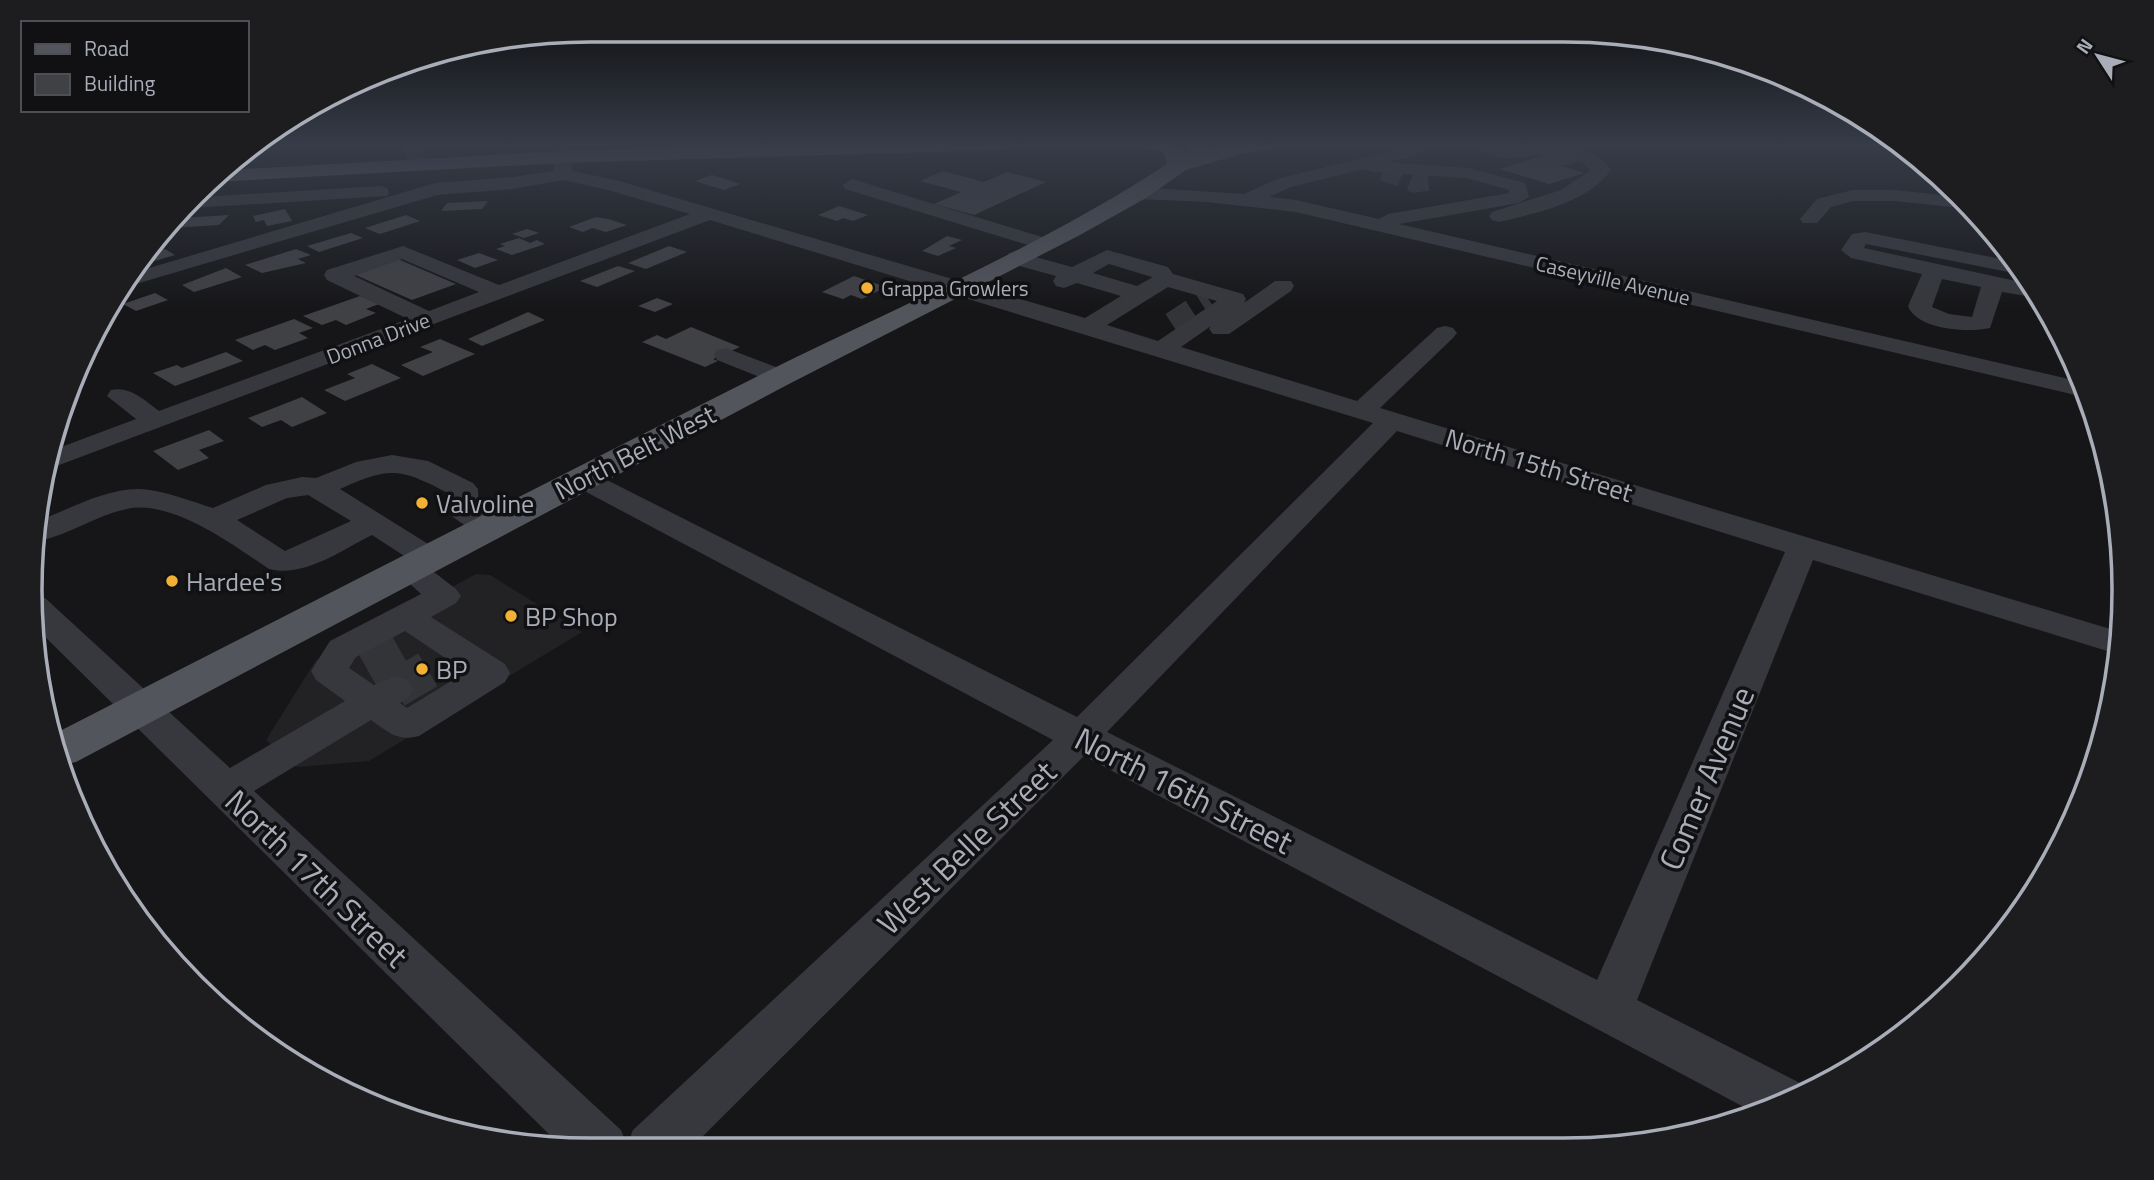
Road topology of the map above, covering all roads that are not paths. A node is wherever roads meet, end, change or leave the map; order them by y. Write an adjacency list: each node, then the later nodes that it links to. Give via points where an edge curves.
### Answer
1 (262, 199): 14 (street)
2 (401, 199): 23 (street)
3 (659, 199): 15 (street, North 15th Street)
4 (892, 199): 19 (street)
5 (1127, 199): 19 (main road, North Belt West)
6 (1233, 199): 12 (street, Caseyville Avenue)
7 (1325, 199): 17 (street)
8 (1507, 199): 17 (street)
9 (1593, 199): 18 (street, via 1571,212 1534,204)
10 (1839, 199): 16 (street, via 1822,204)
11 (1923, 199): 13 (street)
12 (1248, 200): 17 (street, Caseyville Avenue)
13 (1950, 202)
14 (204, 203)
15 (709, 214): 29 (street, North 15th Street); 30 (street, Donna Drive)
16 (1810, 219)
17 (1380, 221): 18 (street, Caseyville Avenue)
18 (1433, 238): 40 (street, Caseyville Avenue)
19 (1034, 249): 21 (street); 22 (street); 29 (main road, North Belt West)
20 (1935, 270): 25 (street, via 1852,250 1858,238 1865,238); 26 (street); 26 (street, via 1921,310 1955,321 1982,323)
21 (1099, 273): 22 (street); 24 (street, via 1134,264 1160,272); 31 (street); 33 (street)
22 (1074, 275): 32 (street)
23 (140, 278)
24 (1165, 279): 31 (street); 37 (street, via 1213,297 1235,299)
25 (2016, 280)
26 (1993, 283): 27 (street)
27 (2018, 284)
28 (1283, 286): 37 (street)
29 (958, 288): 32 (street, North 15th Street); 39 (main road, North Belt West)
30 (499, 293): 34 (street, Donna Drive); 34 (street, via 403,252 335,275)
31 (1140, 294): 35 (street)
32 (1020, 307): 33 (street, North 15th Street)
33 (1049, 315): 35 (street, North 15th Street)
34 (428, 319): 43 (street, Donna Drive)
35 (1087, 327): 37 (street, North 15th Street)
36 (1446, 332): 42 (street, West Belle Street)
37 (1164, 343): 42 (street, North 15th Street)
38 (726, 355): 39 (street)
39 (780, 377): 46 (main road, North Belt West)
40 (2073, 388)
41 (120, 396): 43 (street)
42 (1377, 416): 52 (street, North 15th Street); 60 (street, West Belle Street)
43 (156, 421): 44 (street, Donna Drive)
44 (59, 455)
45 (417, 466): 47 (lane, via 368,466); 50 (street, via 463,489 464,511)
46 (583, 479): 50 (main road, North Belt West); 60 (street, North 16th Street)
47 (317, 488): 48 (street, via 287,488); 49 (street)
48 (215, 519): 49 (street, via 280,562); 51 (street, via 148,498 128,499)
49 (374, 522): 53 (street)
50 (489, 528): 53 (main road, North Belt West)
51 (46, 530)
52 (1803, 546): 56 (street, North 15th Street); 63 (street, Comer Avenue)
53 (420, 564): 54 (main road, North Belt West); 57 (street, via 444,596)
54 (324, 613): 58 (street); 59 (main road, North Belt West)
55 (43, 614): 59 (street, North 17th Street)
56 (2109, 641)
57 (429, 642): 58 (street); 58 (street, via 492,673 406,726)
58 (368, 676): 62 (street)
59 (140, 709): 61 (main road, North Belt West); 62 (street, North 17th Street)
60 (1081, 736): 63 (street, North 16th Street); 66 (street, West Belle Street)
61 (65, 747)
62 (225, 790): 65 (street, North 17th Street)
63 (1609, 1009): 64 (street, North 16th Street)
64 (1774, 1096)
65 (590, 1138)
66 (663, 1138)

